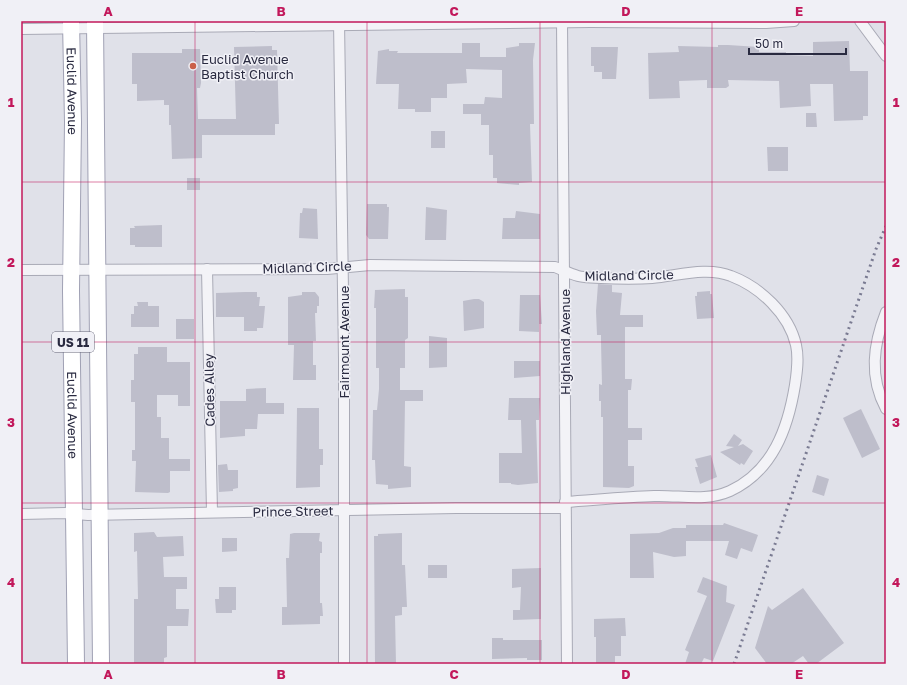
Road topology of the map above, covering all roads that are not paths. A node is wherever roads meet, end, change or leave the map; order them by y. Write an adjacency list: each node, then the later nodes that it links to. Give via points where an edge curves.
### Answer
1 (794, 21): 3 (street)
2 (860, 21): 8 (street)
3 (562, 22): 4 (street); 14 (street, Highland Avenue)
4 (339, 23): 6 (street); 9 (street, Fairmount Avenue)
5 (72, 25): 6 (street); 7 (street); 11 (main road, Euclid Avenue / US 11)
6 (96, 25): 10 (main road, Euclid Avenue / US 11)
7 (21, 28)
8 (886, 56)
9 (343, 267): 12 (street, Midland Circle); 14 (street, Midland Circle, via 555,267); 18 (street, Fairmount Avenue)
10 (99, 268): 11 (street, Midland Circle); 12 (street, Midland Circle); 22 (main road, Euclid Avenue / US 11)
11 (71, 269): 13 (street, Midland Circle); 21 (main road, Euclid Avenue / US 11)
12 (207, 269): 19 (street, Cades Alley)
13 (21, 270)
14 (565, 271): 17 (street, Highland Avenue); 17 (street, Midland Circle, via 582,277 650,278 709,272 731,276 749,285 778,310 792,332 798,360 792,407 785,431 761,468 732,490 705,498 656,496)
15 (886, 312): 16 (street, via 876,343 874,363 875,381)
16 (886, 409)
17 (565, 505): 18 (street, Prince Street); 26 (street, Highland Avenue)
18 (344, 511): 19 (street, Prince Street); 25 (street, Fairmount Avenue)
19 (212, 512): 22 (street, Prince Street)
20 (21, 514): 21 (street, Prince Street)
21 (75, 514): 22 (street, Prince Street); 23 (main road, Euclid Avenue / US 11)
22 (100, 514): 24 (main road, Euclid Avenue / US 11)
23 (76, 664)
24 (101, 664)
25 (344, 664)
26 (567, 664)

